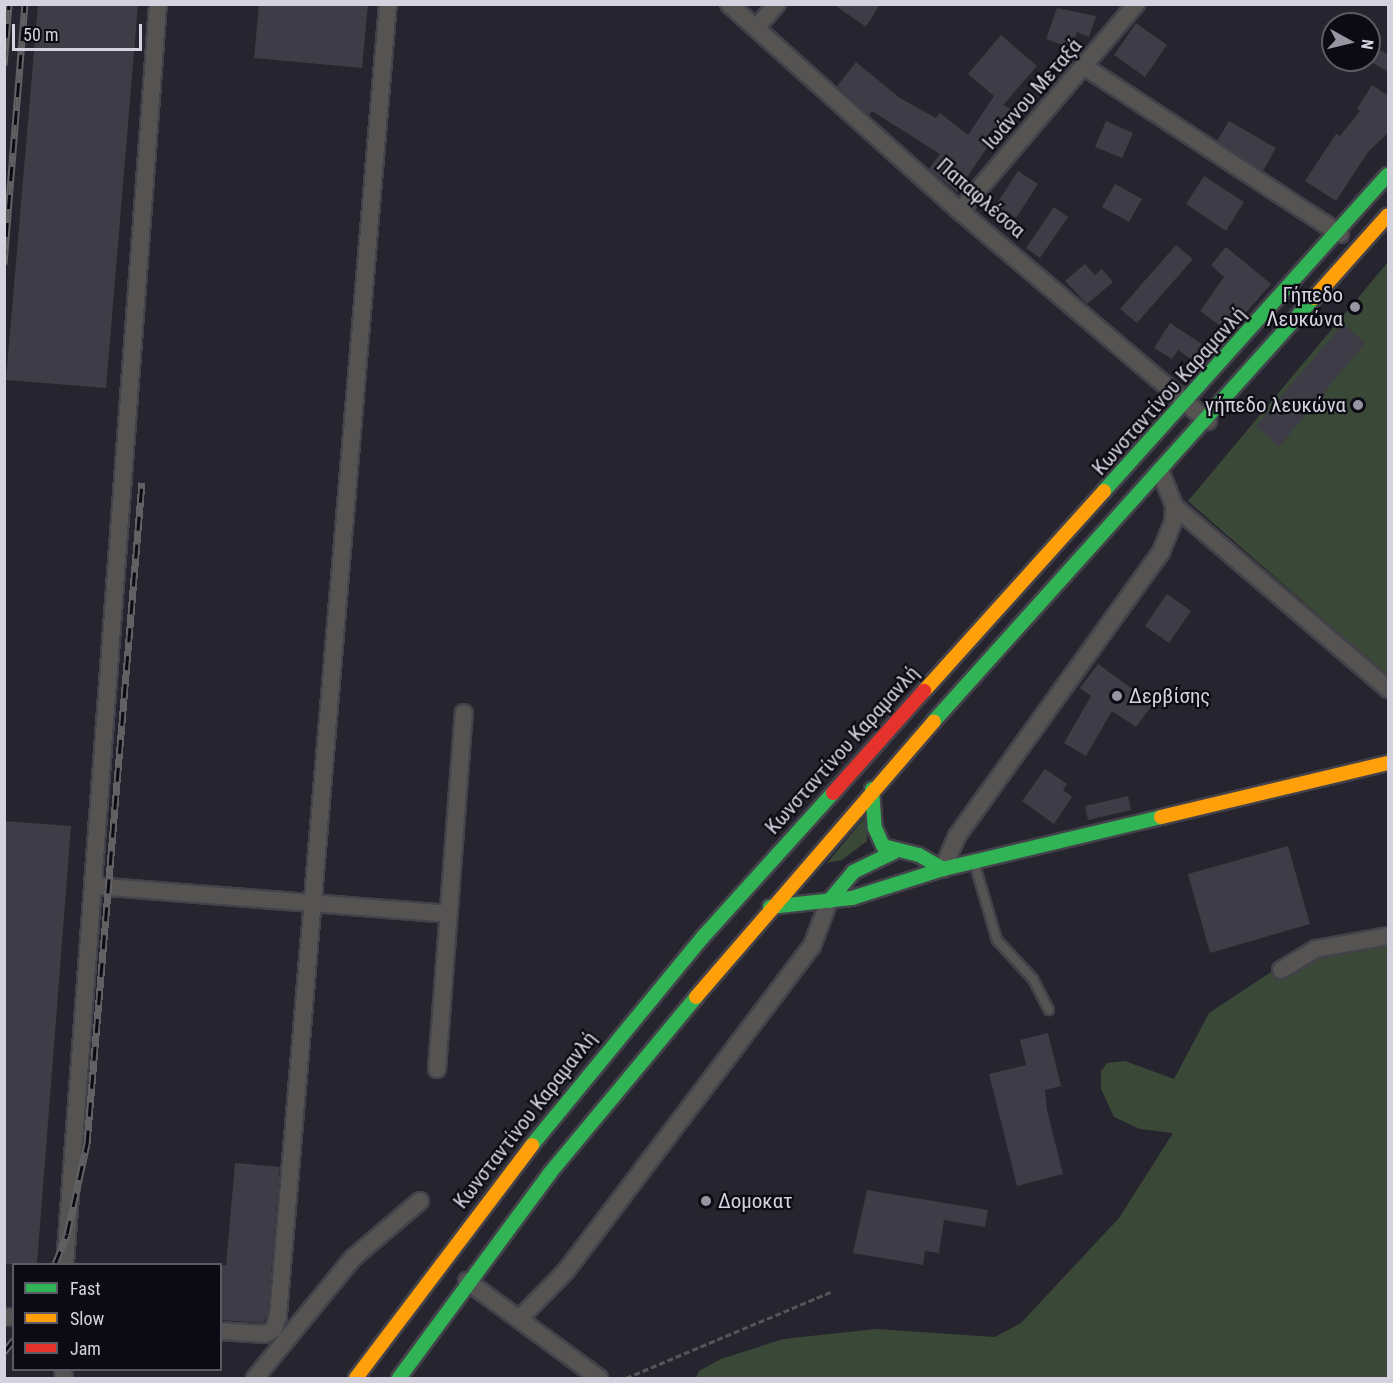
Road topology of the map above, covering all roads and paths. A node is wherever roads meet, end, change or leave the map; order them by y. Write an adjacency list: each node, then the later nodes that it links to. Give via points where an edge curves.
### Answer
1 (158, 4): 23 (street)
2 (388, 4): 24 (street)
3 (729, 4): 6 (street, Παπαφλέσσα)
4 (777, 4): 6 (street)
5 (1136, 4): 7 (street, Ιωάννου Μεταξά)
6 (756, 28): 9 (street, Παπαφλέσσα)
7 (1085, 67): 9 (street, Ιωάννου Μεταξά); 11 (street)
8 (1389, 175): 11 (main road, Κωνσταντίνου Καραμανλή)
9 (960, 211): 12 (street, Παπαφλέσσα)
10 (1389, 215): 13 (main road)
11 (1340, 234): 12 (main road, Κωνσταντίνου Καραμανλή)
12 (1186, 403): 13 (street, Παπαφλέσσα); 39 (main road, Κωνσταντίνου Καραμανλή, via 702,938 525,1152)
13 (1208, 421): 14 (main road)
14 (1161, 473): 15 (street); 19 (main road)
15 (1174, 506): 16 (street); 22 (street, via 1173,522 1161,552 957,836)
16 (1389, 689)
17 (464, 713): 27 (street)
18 (1389, 763): 21 (main road)
19 (872, 789): 20 (main road, via 876,834 883,846); 26 (main road)
20 (894, 852): 22 (main road, via 919,855); 25 (main road, via 853,873)
21 (974, 862): 22 (main road); 30 (lane, via 997,940 1033,979)
22 (944, 869): 25 (main road)
23 (95, 886): 24 (street); 33 (street)
24 (313, 901): 27 (street); 37 (street, via 278,1316 274,1329 265,1334)
25 (829, 901): 26 (main road); 36 (street, via 812,946 566,1271)
26 (770, 907): 34 (main road)
27 (448, 914): 31 (street)
28 (1389, 936): 29 (street, via 1316,948)
29 (1281, 970)
30 (1049, 1010)
31 (437, 1069)
32 (420, 1201): 38 (street, via 353,1258)
33 (65, 1263)
34 (467, 1281): 36 (street); 40 (main road)
35 (831, 1292): 42 (path)
36 (521, 1317): 41 (street)
37 (222, 1331)
38 (255, 1378)
39 (356, 1378)
40 (399, 1378)
41 (599, 1378)
42 (626, 1378)

